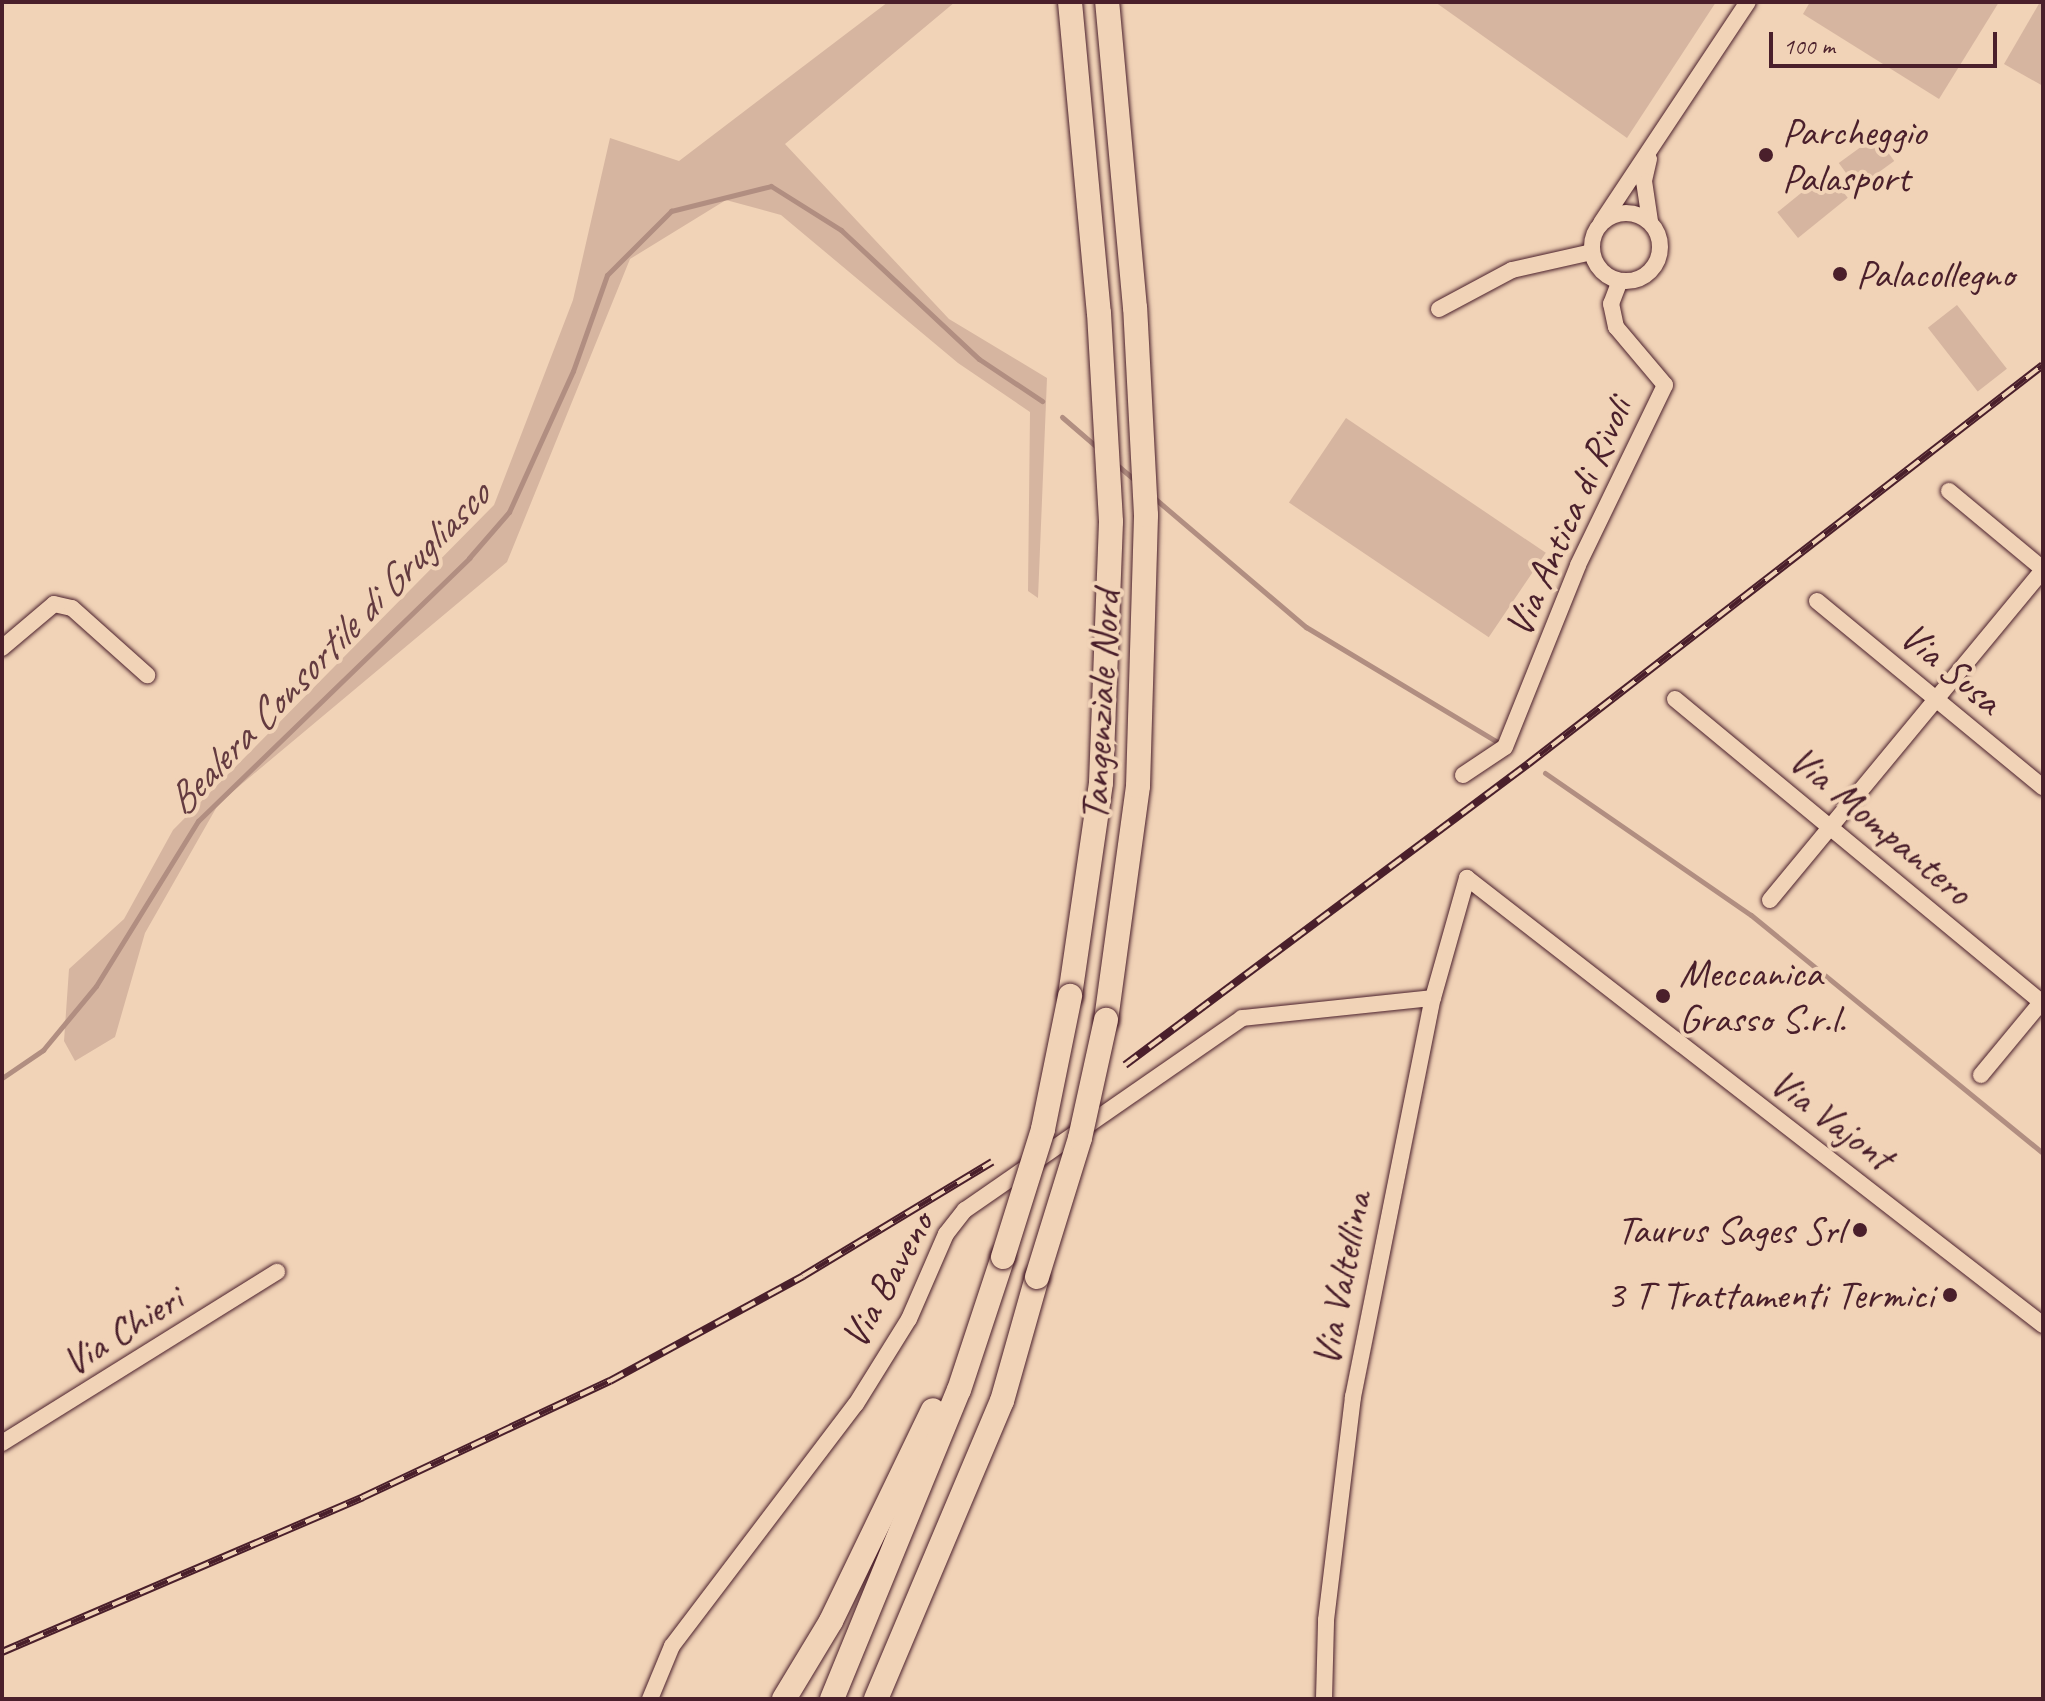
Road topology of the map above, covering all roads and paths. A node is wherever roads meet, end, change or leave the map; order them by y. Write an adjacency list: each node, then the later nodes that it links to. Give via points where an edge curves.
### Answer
1 (1070, 2): 27 (highway, Tangenziale Nord, bridge, via 1099,313 1111,522 1101,783 1070,996 1043,1129)
2 (1107, 2): 32 (highway, Tangenziale Nord, bridge, via 1135,308 1146,529 1138,786 1106,1020 1080,1138 1002,1401)
3 (1748, 2): 4 (street)
4 (1650, 154): 5 (street, via 1644,181); 6 (street)
5 (1650, 221): 6 (street, via 1625,213); 8 (street, via 1661,251 1654,267 1640,279)
6 (1601, 223): 7 (street)
7 (1592, 252): 8 (street, via 1601,271); 9 (street, via 1512,270)
8 (1620, 281): 17 (street, Via Antica di Rivoli, via 1611,304 1616,327 1665,385 1578,565 1505,747)
9 (1439, 309)
10 (1949, 491): 11 (street)
11 (2043, 569): 16 (street)
12 (1817, 601): 16 (street, Via Susa)
13 (2, 648): 14 (street, via 54,604 72,608)
14 (147, 675)
15 (1675, 699): 19 (street, Via Mompantero)
16 (1936, 699): 18 (street, Via Susa); 19 (street)
17 (1463, 775)
18 (2043, 787)
19 (1830, 827): 21 (street); 23 (street, Via Mompantero)
20 (1467, 878): 22 (street, Via Valtellina); 26 (street, Via Vajont)
21 (1770, 900)
22 (1433, 998): 29 (street, Via Baveno, via 1242,1018 965,1210 946,1234 909,1319 856,1404 672,1646); 33 (street, Via Valtellina, via 1353,1397 1326,1620)
23 (2042, 1002): 24 (street)
24 (1981, 1075)
25 (277, 1272): 28 (street, Via Chieri)
26 (2043, 1325)
27 (976, 1329): 30 (highway, via 831,1621); 31 (highway, via 959,1390)
28 (2, 1443)
29 (650, 1699)
30 (784, 1699)
31 (832, 1699)
32 (876, 1699)
33 (1324, 1699)

